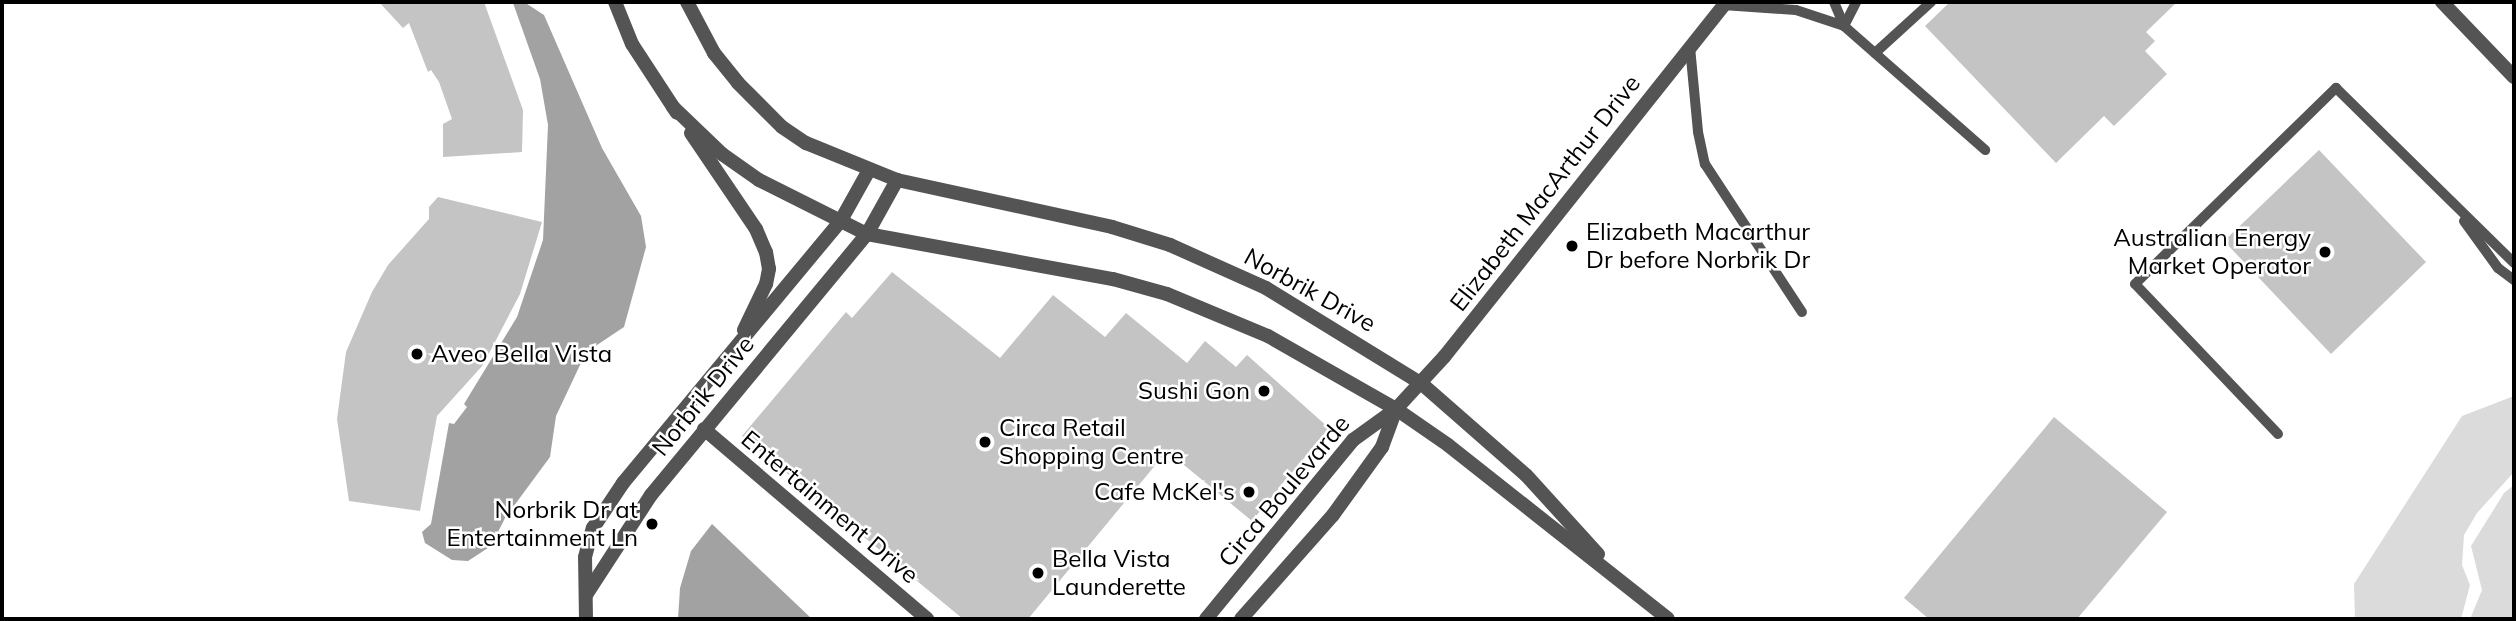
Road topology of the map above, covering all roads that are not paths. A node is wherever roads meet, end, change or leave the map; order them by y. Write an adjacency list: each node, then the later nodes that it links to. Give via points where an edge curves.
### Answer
1 (615, 2): 14 (street, Norbrik Drive, via 632,44)
2 (687, 2): 16 (street, Norbrik Drive, via 714,53 761,108 806,143)
3 (1809, 2): 9 (lane)
4 (1834, 2): 10 (lane)
5 (1856, 2): 10 (lane)
6 (1931, 2): 12 (lane)
7 (2442, 2): 13 (street)
8 (1724, 4): 9 (lane); 11 (street, Elizabeth MacArthur Drive)
9 (1796, 10): 10 (lane)
10 (1844, 26): 12 (lane)
11 (1690, 47): 23 (lane, via 1705,164); 25 (street, Elizabeth MacArthur Drive)
12 (1875, 53): 15 (lane)
13 (2514, 77)
14 (673, 107): 19 (street, Norbrik Drive, via 740,167); 24 (street, Norbrik Drive, via 756,229 766,252 766,284)
15 (1985, 150)
16 (868, 172): 17 (street, Norbrik Drive); 19 (street, Norbrik Drive)
17 (897, 180): 20 (street, Norbrik Drive); 25 (street, Norbrik Drive, via 1112,227 1170,245 1266,288)
18 (2458, 212): 21 (lane); 22 (lane, via 2478,244); 28 (lane, via 2336,88 2135,284)
19 (840, 222): 20 (street, Norbrik Drive); 24 (street, Norbrik Drive)
20 (867, 233): 26 (street, Norbrik Drive, via 1061,268 1167,294 1268,336); 27 (street, Norbrik Drive)
21 (2514, 263)
22 (2514, 280)
23 (1802, 312)
24 (737, 347): 30 (street, Norbrik Drive, via 623,483 593,528 585,557)
25 (1422, 384): 26 (street, Elizabeth MacArthur Drive); 29 (street, Norbrik Drive, via 1526,475)
26 (1396, 409): 29 (street, Norbrik Drive); 33 (street, Circa Boulevarde, via 1353,440); 34 (street, Circa Boulevarde, via 1382,447 1333,515)
27 (704, 429): 30 (street, Norbrik Drive, via 652,495); 32 (street, Entertainment Drive)
28 (2278, 434)
29 (1623, 580): 35 (street, Norbrik Drive)
30 (586, 595): 31 (street, Norbrik Drive)
31 (586, 619)
32 (927, 619)
33 (1206, 619)
34 (1241, 619)
35 (1668, 619)

